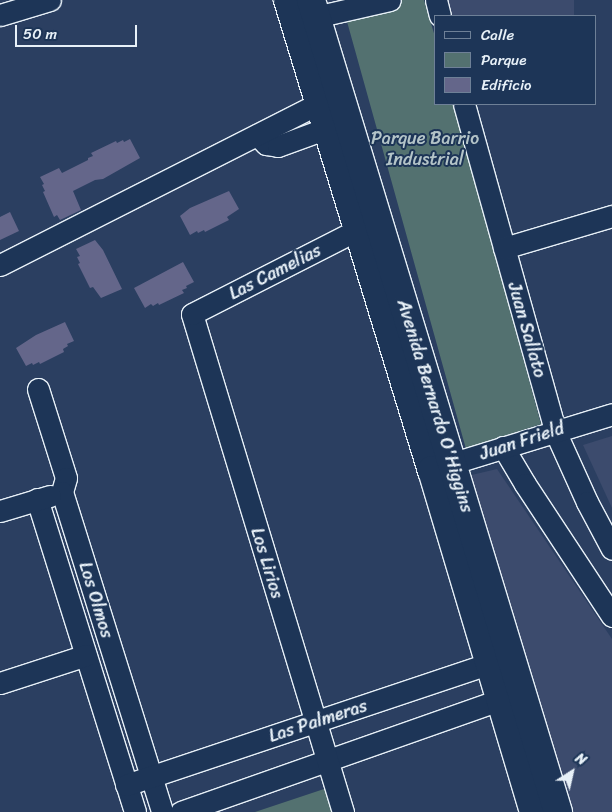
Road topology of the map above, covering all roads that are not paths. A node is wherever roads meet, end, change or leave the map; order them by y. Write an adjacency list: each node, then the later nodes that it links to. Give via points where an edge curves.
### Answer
1 (50, 0): 5 (street)
2 (390, 0): 4 (street)
3 (436, 0): 6 (street)
4 (302, 10): 8 (main road, Avenida Bernardo O'Higgins); 18 (main road, Avenida Bernardo O'Higgins, via 400,289)
5 (0, 15)
6 (440, 15)
7 (464, 105): 11 (street, Juan Sallato)
8 (323, 115): 10 (main road, Avenida Bernardo O'Higgins); 12 (street, via 257,135)
9 (612, 216): 11 (street)
10 (357, 230): 13 (street, Las Camelias); 18 (main road, Avenida Bernardo O'Higgins)
11 (504, 248): 16 (street, Juan Sallato)
12 (0, 264)
13 (192, 314): 28 (street, Los Lirios)
14 (38, 389): 19 (street, Los Olmos, via 66,478)
15 (612, 414): 16 (street, Juan Frield)
16 (555, 431): 17 (street, Juan Frield); 22 (street, Juan Sallato)
17 (504, 448): 18 (street, Juan Frield); 23 (street)
18 (442, 466): 25 (main road, Avenida Bernardo O'Higgins)
19 (62, 492): 20 (street); 31 (street, Los Olmos)
20 (37, 499): 21 (street); 24 (street, Los Olmos)
21 (0, 511)
22 (612, 548)
23 (612, 616)
24 (86, 655): 26 (street); 32 (street, Los Olmos)
25 (500, 660): 27 (main road, Avenida Bernardo O'Higgins); 28 (street, Las Palmeras)
26 (0, 683)
27 (511, 695): 29 (street); 30 (main road, Avenida Bernardo O'Higgins); 39 (main road, Avenida Bernardo O'Higgins)
28 (314, 722): 29 (street, Los Lirios); 31 (street, Las Palmeras)
29 (325, 761): 35 (street); 36 (street, Los Lirios)
30 (523, 770): 37 (street); 38 (main road, Avenida Bernardo O'Higgins)
31 (151, 776): 32 (street, Las Palmeras); 34 (street, Los Olmos)
32 (126, 785): 33 (street, Los Olmos)
33 (135, 812)
34 (162, 812)
35 (181, 812)
36 (342, 812)
37 (522, 812)
38 (534, 812)
39 (558, 812)

